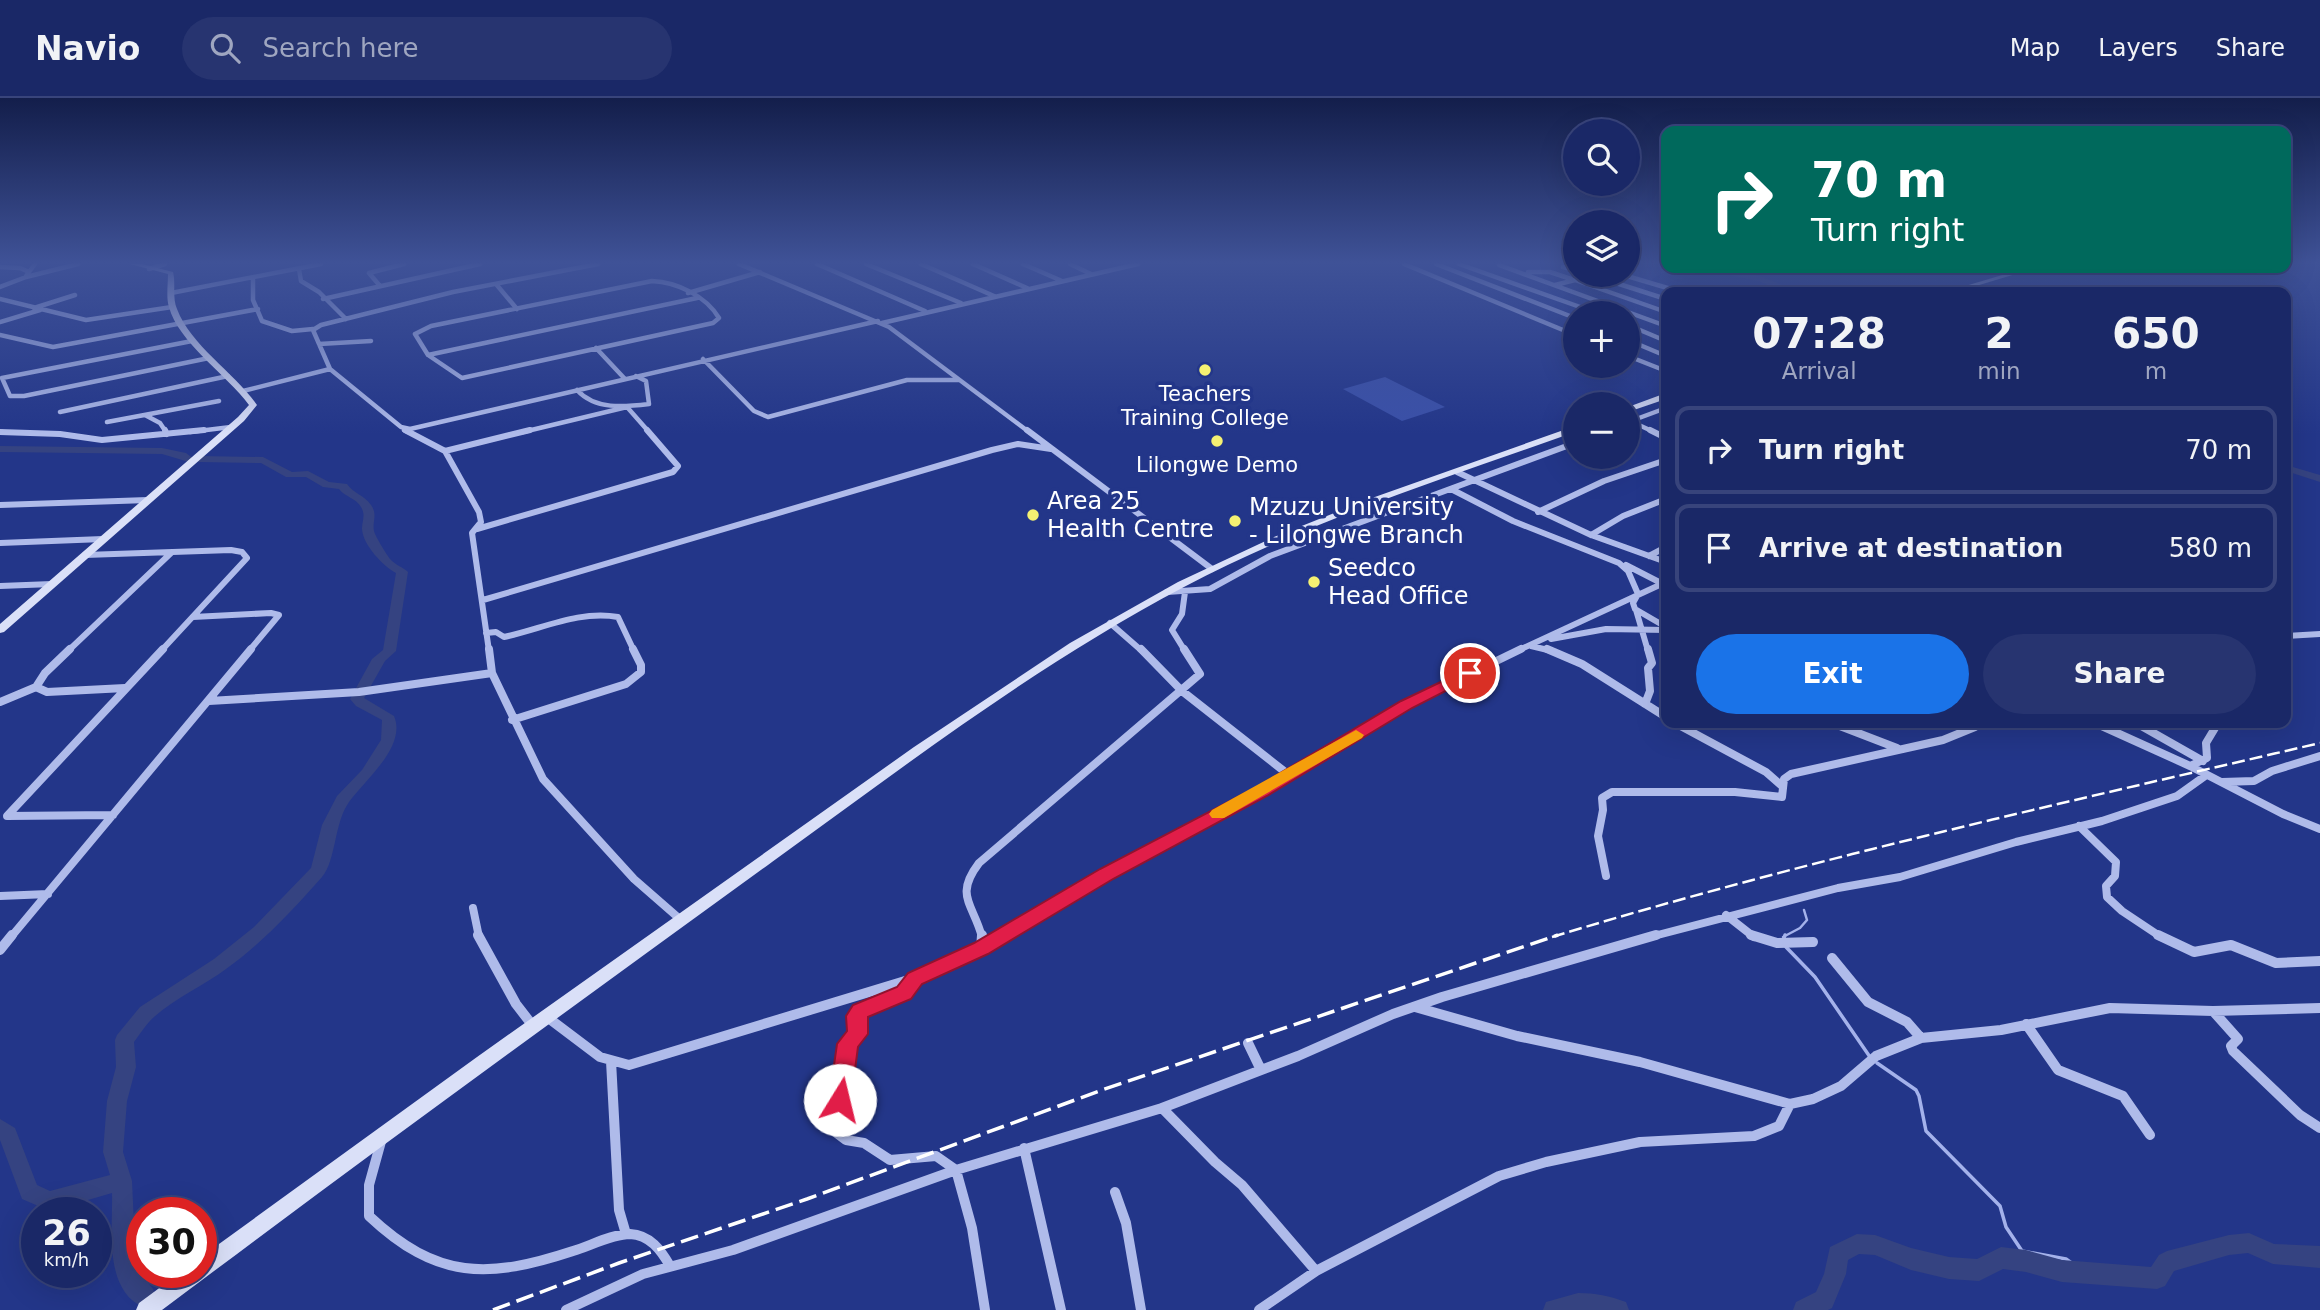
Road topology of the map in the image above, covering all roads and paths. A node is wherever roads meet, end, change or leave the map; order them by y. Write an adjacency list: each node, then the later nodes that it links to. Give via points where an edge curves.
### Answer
1 (179, 321): 12 (main road)
2 (202, 321): 12 (street)
3 (263, 321): 13 (street, via 292,331)
4 (341, 321): 13 (street)
5 (463, 321): 24 (street, via 419,330 415,334)
6 (591, 321): 24 (street)
7 (717, 321): 22 (street)
8 (877, 321): 11 (street)
9 (886, 321): 11 (street)
10 (1540, 321): 14 (street)
11 (880, 322): 26 (street); 34 (street)
12 (181, 325): 16 (street, via 47,348); 18 (main road)
13 (313, 329): 20 (street)
14 (1563, 330)
15 (1640, 330): 17 (street)
16 (0, 335)
17 (1661, 339)
18 (192, 341): 25 (main road); 33 (street)
19 (371, 341): 20 (street)
20 (319, 344): 28 (street)
21 (1640, 345): 23 (street)
22 (596, 348): 24 (street, via 462,378); 32 (street)
23 (1661, 354)
24 (428, 355)
25 (209, 358): 30 (main road); 33 (street, via 24,396 10,396)
26 (704, 359): 31 (street); 34 (street, via 763,416 907,380)
27 (1640, 361): 29 (street)
28 (330, 369): 36 (street); 49 (street)
29 (1661, 369)
30 (228, 376): 36 (main road); 42 (street)
31 (635, 376): 32 (street); 39 (street, via 646,381)
32 (625, 379): 35 (street)
33 (1, 380)
34 (959, 380): 55 (street)
35 (577, 390): 39 (street, via 594,402); 49 (street, via 422,427)
36 (243, 391): 48 (main road, via 253,405)
37 (1661, 398): 40 (main road)
38 (219, 401): 44 (street)
39 (649, 404): 43 (street)
40 (1640, 406)
41 (1661, 410): 45 (street)
42 (60, 412)
43 (633, 414): 56 (street, via 621,407); 68 (street, via 677,470)
44 (145, 415): 46 (street); 52 (street, via 160,423)
45 (1640, 417)
46 (107, 422)
47 (1640, 426): 53 (street)
48 (231, 427): 52 (street); 62 (main road)
49 (401, 427): 56 (street)
50 (0, 432): 52 (street, via 92,440)
51 (1563, 433): 58 (main road)
52 (167, 434)
53 (1661, 436)
54 (1563, 447): 59 (street)
55 (1051, 449): 79 (street); 87 (street, via 1018,444 992,450)
56 (444, 451): 68 (street, via 479,512 481,522)
57 (1661, 462): 65 (street, via 1604,481)
58 (1457, 472): 59 (street); 79 (main road, via 1282,537)
59 (1473, 481): 60 (street); 65 (street)
60 (1451, 488): 61 (street); 69 (street)
61 (1423, 499): 66 (street); 85 (street, via 1270,556 1210,589)
62 (148, 500): 64 (street); 71 (main road)
63 (1661, 501): 70 (street)
64 (0, 505)
65 (1538, 512): 67 (street)
66 (1405, 514)
67 (1553, 518): 69 (street); 70 (street)
68 (476, 529): 87 (street, via 472,533)
69 (1539, 530): 78 (street)
70 (1591, 535): 76 (street)
71 (103, 539): 72 (street); 75 (main road)
72 (0, 544)
73 (1661, 550): 76 (street)
74 (171, 553): 75 (street); 89 (street, via 230,550 247,558); 100 (street, via 45,673)
75 (85, 555): 81 (main road)
76 (1648, 557): 77 (street)
77 (1661, 561)
78 (1619, 563): 80 (street); 86 (street, via 1629,571)
79 (1212, 569): 84 (main road)
80 (1661, 582)
81 (52, 584): 83 (street); 94 (main road)
82 (1661, 584): 86 (street)
83 (0, 586)
84 (1167, 592): 85 (street); 90 (main road)
85 (1185, 592): 102 (street, via 1182,614 1171,629 1200,674)
86 (1638, 594): 88 (street); 98 (street)
87 (483, 600): 95 (street)
88 (1635, 609): 91 (street); 92 (street)
89 (193, 617): 101 (street); 103 (street, via 279,615)
90 (1110, 623): 102 (street); 131 (main road, via 988,701)
91 (1661, 626)
92 (1641, 628): 93 (street); 98 (street, via 1580,632); 105 (street, via 1652,663)
93 (1661, 629)
94 (0, 630)
95 (486, 633): 99 (street); 107 (street, via 504,637 610,614 618,617 641,665 641,672 626,684)
96 (2320, 634): 97 (street)
97 (2291, 636)
98 (1530, 646): 105 (street, via 1567,656); 118 (street, via 1406,705)
99 (492, 673): 103 (street, via 359,692); 107 (street)
100 (36, 687): 101 (street, via 47,692); 104 (street)
101 (125, 688): 123 (street)
102 (1182, 691): 118 (street); 133 (street, via 979,863 967,879 965,895 982,935)
103 (209, 701): 122 (street)
104 (0, 702)
105 (1645, 704): 106 (street)
106 (1661, 714)
107 (512, 720): 131 (street, via 543,779 634,879)
108 (1683, 728): 121 (street, via 1772,775)
109 (1842, 728): 114 (street)
110 (1973, 728): 114 (street)
111 (2106, 728): 117 (street)
112 (2145, 728): 116 (street)
113 (2215, 728): 116 (street)
114 (1898, 748): 121 (street, via 1791,774)
115 (2320, 757): 120 (street, via 2254,781)
116 (2203, 761): 117 (street)
117 (2190, 766): 119 (street)
118 (1289, 775): 133 (street)
119 (2205, 776): 120 (street); 124 (street, via 2177,796)
120 (2222, 782): 125 (street)
121 (1782, 786): 126 (street, via 1783,794 1777,797 1735,792 1620,790 1605,794 1598,836)
122 (113, 815): 123 (street); 127 (street)
123 (3, 817)
124 (2079, 827): 130 (street, via 1900,877); 136 (street, via 2116,862 2113,882 2106,886 2109,900 2172,943 2200,953 2217,945 2231,946 2278,963)
125 (2320, 829)
126 (1606, 876)
127 (48, 894): 128 (street); 134 (street)
128 (0, 896)
129 (474, 908): 143 (street, via 483,949)
130 (1727, 915): 132 (street, via 1759,940 1791,945); 138 (street)
131 (681, 919): 141 (main road)
132 (1812, 942)
133 (981, 949): 137 (street)
134 (0, 950)
135 (1832, 958): 144 (street, via 1868,1002 1898,1016)
136 (2320, 961)
137 (915, 978): 146 (street, via 659,1058 629,1065); 154 (street, via 904,993 858,1013 858,1034 848,1044 840,1100 829,1111 814,1116 846,1140 864,1143 890,1160 936,1156)
138 (1414, 1007): 147 (street); 148 (street)
139 (2320, 1007): 140 (street)
140 (2213, 1011): 142 (street, via 2110,1008); 150 (street, via 2238,1039 2231,1046 2233,1051 2300,1115)
141 (546, 1017): 143 (main road); 146 (street)
142 (2026, 1024): 144 (street); 152 (street, via 2058,1070 2123,1096)
143 (533, 1026): 151 (main road)
144 (1921, 1038): 148 (street, via 1876,1056 1841,1086)
145 (1248, 1042): 147 (street)
146 (611, 1061): 156 (street, via 619,1210)
147 (1261, 1070): 149 (street)
148 (1790, 1104): 159 (street, via 1779,1125 1754,1136 1640,1142 1499,1176)
149 (1162, 1108): 153 (street); 159 (street, via 1242,1185)
150 (2320, 1128)
151 (383, 1134): 156 (street, via 369,1185 369,1216 420,1256 466,1267 509,1269); 157 (main road)
152 (2150, 1135)
153 (1024, 1148): 154 (street); 164 (street)
154 (956, 1170): 158 (street, via 742,1247); 163 (street, via 972,1228)
155 (1115, 1192): 165 (street, via 1126,1223)
156 (626, 1234): 158 (street, via 649,1238)
157 (217, 1258)
158 (670, 1266): 162 (street)
159 (1316, 1271): 166 (street)
160 (176, 1288): 161 (main road)
161 (146, 1310)
162 (566, 1310)
163 (985, 1310)
164 (1061, 1310)
165 (1141, 1310)
166 (1259, 1310)

